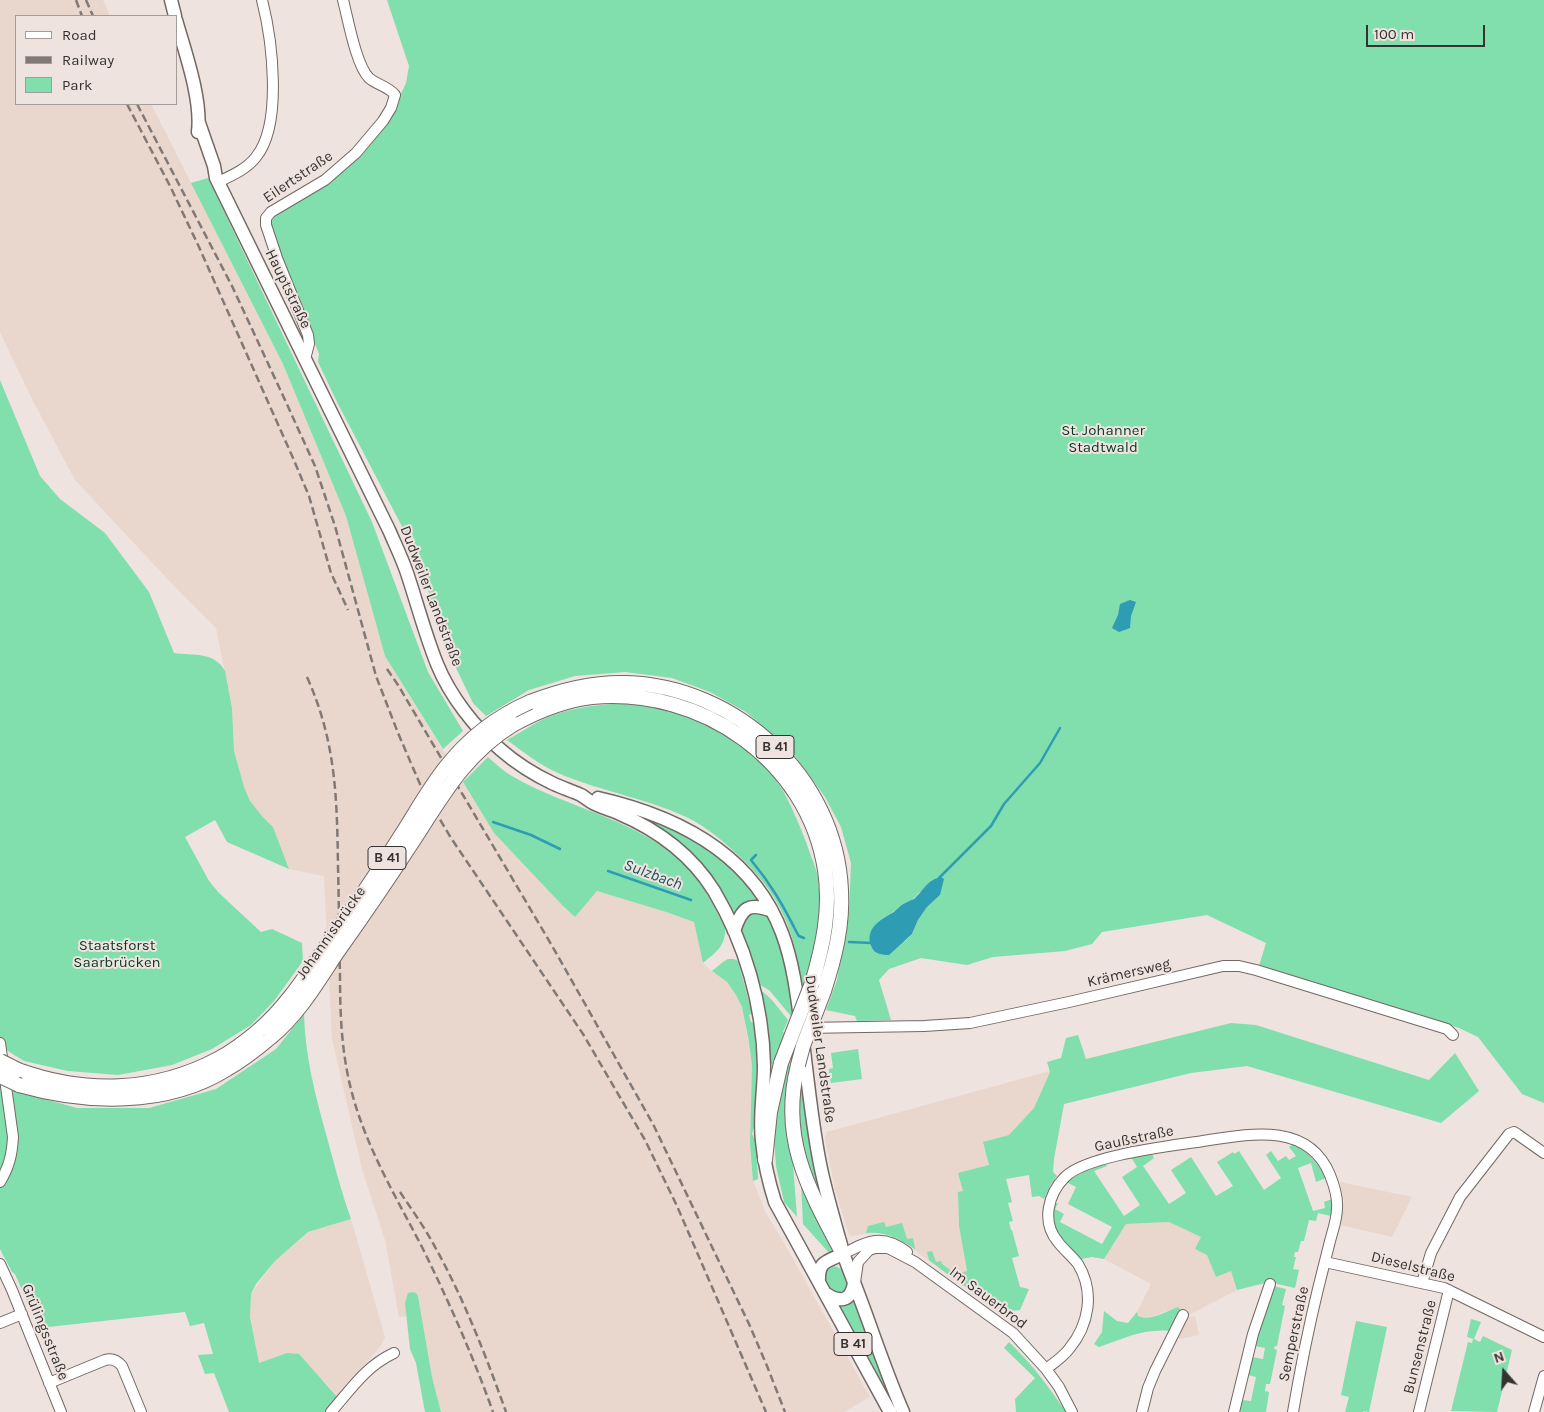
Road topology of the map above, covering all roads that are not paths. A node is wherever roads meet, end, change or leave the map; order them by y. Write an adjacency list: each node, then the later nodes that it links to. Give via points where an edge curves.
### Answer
1 (171, 0): 4 (main road, Hauptstraße)
2 (262, 0): 6 (street, via 271,50 273,105 268,137 256,158 246,167)
3 (343, 0): 7 (street, Eilertstraße, via 362,68 370,79 395,95 378,128 356,154 325,180 270,212 266,218 277,258 308,335)
4 (175, 15)
5 (178, 26): 6 (main road, Hauptstraße, via 194,87 199,123)
6 (217, 180): 7 (main road, Hauptstraße)
7 (305, 359): 8 (main road, Hauptstraße)
8 (332, 414): 9 (main road, Dudweiler Landstraße, via 400,555 438,665 458,701 490,740 516,761 554,784)
9 (581, 795): 10 (main road, Dudweiler Landstraße, via 649,814 702,838 734,862); 11 (main road, Dudweiler Landstraße, via 659,834 684,854 714,892)
10 (772, 911): 11 (main road, via 760,906 749,907 741,914); 12 (main road, Dudweiler Landstraße, via 792,970)
11 (734, 931): 19 (main road, Dudweiler Landstraße, via 749,972 760,1024)
12 (802, 1028): 14 (street, Krämersweg, via 970,1023 1223,966 1239,966 1446,1029); 21 (main road, Dudweiler Landstraße, via 819,1162)
13 (265, 1034): 16 (highway, B 41, bridge, via 196,1069 142,1085 78,1086 39,1078); 17 (highway, B 41, bridge, via 249,1055 226,1070 174,1091 140,1097 74,1097 19,1085); 19 (highway, Johannisbrücke / B 41, bridge, via 297,1010 395,870 457,774 491,740 540,711 591,697 650,698 670,703 701,714 732,732 764,754 780,771 804,807 825,870 826,925 812,983 781,1063 770,1112); 21 (highway, Johannisbrücke / B 41, bridge, via 384,863 446,766 483,730 530,702 561,691 602,684 626,683 665,688 705,700 759,733 801,777 829,831 836,858 841,888 837,947 798,1065 791,1105 796,1152 806,1180)
14 (1453, 1034)
15 (0, 1043): 20 (street, via 13,1137 10,1163)
16 (0, 1061)
17 (0, 1076)
18 (1544, 1153): 26 (street, via 1518,1134 1509,1134 1460,1197 1427,1262)
19 (765, 1160): 28 (main road, Dudweiler Landstraße, via 780,1212)
20 (0, 1182)
21 (843, 1254): 22 (street, Im Sauerbrod, via 868,1242 886,1240 908,1252); 25 (main road, Dudweiler Landstraße); 28 (main road, via 820,1267)
22 (915, 1262): 25 (street, Im Sauerbrod, via 888,1248 869,1250 858,1262); 35 (street, Im Sauerbrod, via 1006,1327)
23 (1325, 1262): 26 (street, Dieselstraße); 35 (street, Gaußstraße, via 1337,1200 1332,1180 1325,1163 1307,1146 1291,1138 1265,1133 1242,1135 1153,1148 1081,1166 1056,1188 1048,1212 1051,1231 1057,1242 1079,1266 1087,1287 1088,1305 1085,1322 1075,1341); 46 (street, Semperstraße)
24 (0, 1264): 30 (street, Grülingsstraße)
25 (854, 1283): 28 (main road, via 851,1294 840,1300); 42 (main road, Dudweiler Landstraße / B 41)
26 (1422, 1283): 29 (street, Dieselstraße)
27 (1270, 1284): 45 (street, via 1253,1334)
28 (822, 1288): 41 (main road, Dudweiler Landstraße / B 41)
29 (1449, 1290): 33 (street, Dieselstraße); 47 (street, Bunsenstraße)
30 (22, 1314): 32 (street); 37 (street, Grülingsstraße)
31 (1183, 1315): 44 (street, via 1155,1371)
32 (0, 1323)
33 (1544, 1337)
34 (394, 1353): 40 (street, via 370,1367)
35 (1046, 1369): 43 (street, Im Sauerbrod)
36 (1544, 1376): 48 (street)
37 (49, 1383): 38 (street, Grülingsstraße); 39 (street, via 105,1360 118,1361)
38 (61, 1412)
39 (141, 1412)
40 (331, 1412)
41 (890, 1412)
42 (902, 1412)
43 (1072, 1412)
44 (1142, 1412)
45 (1234, 1412)
46 (1293, 1412)
47 (1419, 1412)
48 (1534, 1412)

